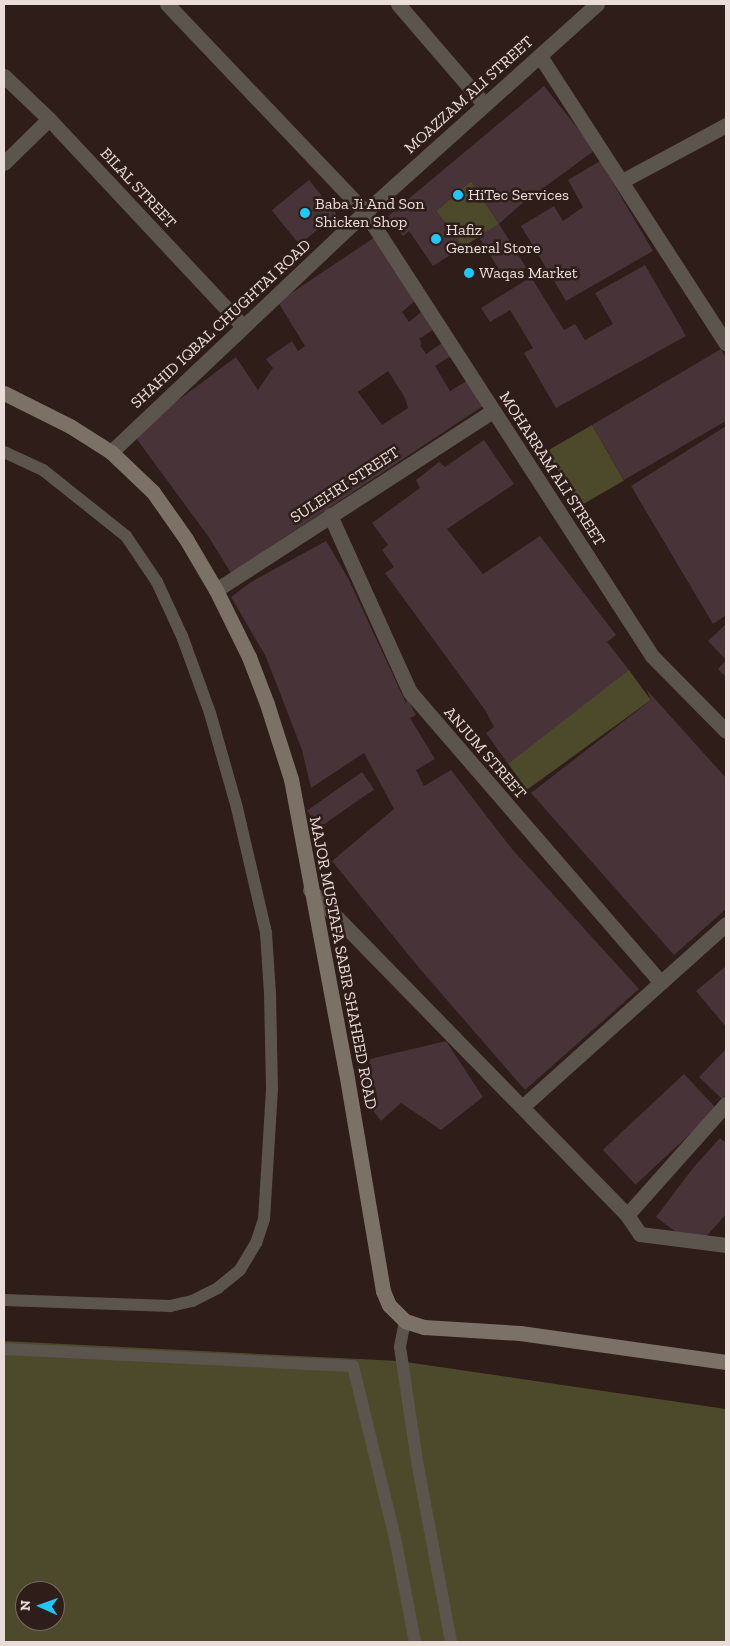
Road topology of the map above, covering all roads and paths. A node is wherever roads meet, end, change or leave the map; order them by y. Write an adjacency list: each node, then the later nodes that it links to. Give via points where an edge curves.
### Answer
1 (167, 4): 11 (street)
2 (398, 4): 6 (street)
3 (597, 4): 4 (street, MOAZZAM ALI STREET)
4 (540, 56): 6 (street, MOAZZAM ALI STREET); 10 (street)
5 (4, 76): 7 (street, BILAL STREET)
6 (484, 104): 11 (street, MOAZZAM ALI STREET)
7 (50, 118): 9 (street); 12 (street, BILAL STREET)
8 (726, 125): 10 (street)
9 (4, 162)
10 (622, 182): 13 (street)
11 (365, 212): 12 (street, SHAHID IQBAL CHUGHTAI ROAD); 15 (street, MOHARRAM ALI STREET)
12 (243, 326): 17 (street, SHAHID IQBAL CHUGHTAI ROAD)
13 (726, 344)
14 (4, 393): 17 (street, MAJOR MUSTAFA SABIR SHAHEED ROAD, via 70,426)
15 (494, 411): 18 (street, SULEHRI STREET); 20 (street, MOHARRAM ALI STREET, via 652,656)
16 (4, 452): 28 (lane, via 43,470 126,536 157,582 182,636 210,713 237,808 266,933 272,1089 264,1219 256,1243 240,1270 218,1288 192,1301 170,1306)
17 (111, 452): 19 (street, MAJOR MUSTAFA SABIR SHAHEED ROAD, via 153,492)
18 (330, 515): 19 (street, SULEHRI STREET); 23 (street, ANJUM STREET, via 410,692)
19 (216, 590): 21 (street, MAJOR MUSTAFA SABIR SHAHEED ROAD, via 268,704 291,779)
20 (726, 731)
21 (310, 890): 25 (street); 29 (street, MAJOR MUSTAFA SABIR SHAHEED ROAD, via 346,1072 383,1291 389,1305)
22 (726, 924): 23 (street)
23 (661, 983): 25 (street)
24 (726, 1104): 26 (street)
25 (522, 1107): 26 (street)
26 (626, 1215): 27 (street, via 640,1234)
27 (726, 1245)
28 (4, 1300)
29 (405, 1321): 31 (street, via 424,1327 520,1334); 33 (lane, via 400,1347 418,1467)
30 (4, 1349): 32 (lane, via 353,1366 395,1538)
31 (726, 1362)
32 (415, 1642)
33 (451, 1642)

